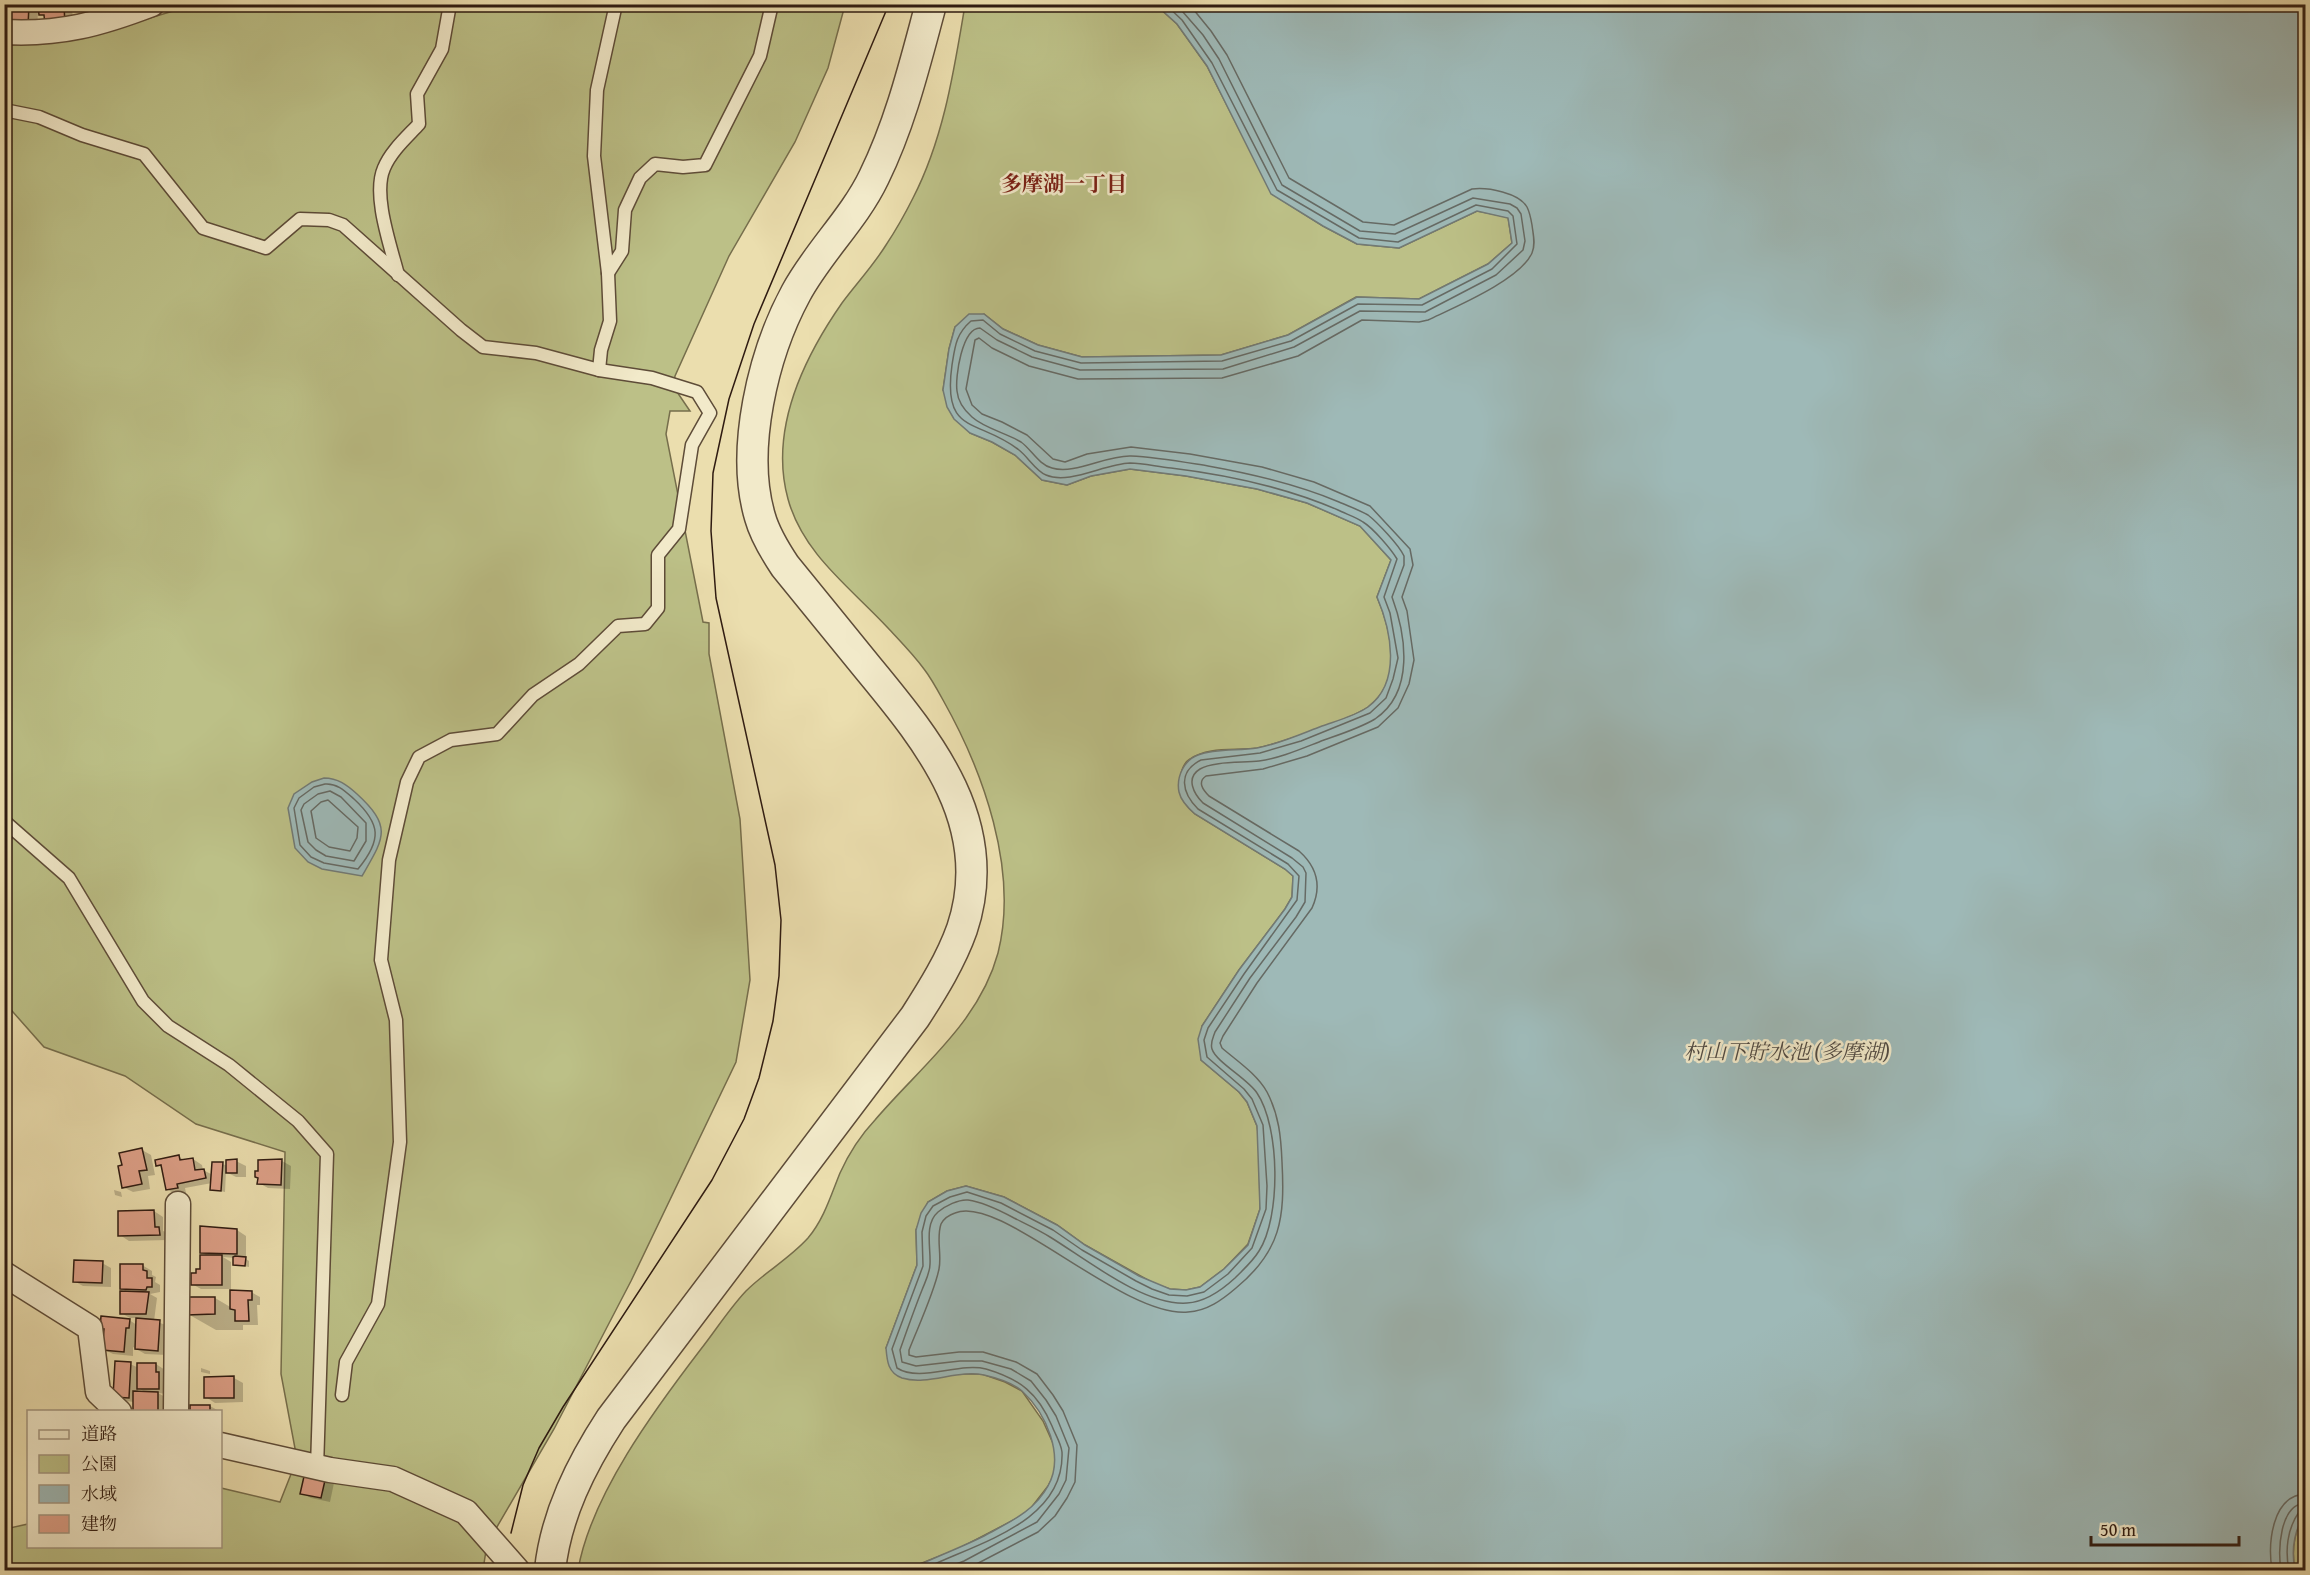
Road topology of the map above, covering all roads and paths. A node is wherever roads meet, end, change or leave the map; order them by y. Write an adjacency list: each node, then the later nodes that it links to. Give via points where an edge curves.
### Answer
1 (152, 4): 6 (street, via 80,28 36,34)
2 (450, 4): 9 (lane, via 442,49 417,94 419,124 383,169 380,195)
3 (616, 4): 8 (lane, via 597,90 594,156)
4 (772, 4): 8 (lane, via 760,56 705,165 654,164 640,178 625,210 622,251)
5 (931, 4): 20 (street, via 904,104 873,180 796,293 771,354 756,417 752,468 760,519 771,545 911,720 956,795 971,861 962,928 944,970 915,1017 611,1419 577,1478 557,1531)
6 (4, 32)
7 (4, 110): 9 (lane, via 39,117 144,154 203,228 266,248 300,219 329,220 344,225)
8 (608, 273): 10 (lane, via 610,321)
9 (398, 275): 10 (lane, via 483,347 536,353)
10 (599, 370): 14 (lane, via 651,378 697,392 710,413 692,445 679,529 658,555 658,608 645,624 618,626 579,664 533,694 497,734 452,740 419,756 407,782 389,860 381,960 396,1020 400,1142 378,1304 346,1362)
11 (4, 821): 18 (lane, via 69,878 143,1001 168,1026 229,1065 298,1121 327,1154)
12 (178, 1204): 16 (street)
13 (4, 1274): 15 (street, via 90,1328 98,1392)
14 (342, 1395)
15 (117, 1410)
16 (176, 1410)
17 (222, 1445): 18 (street)
18 (317, 1468): 19 (street, via 393,1479 466,1512)
19 (517, 1570)
20 (550, 1570)

